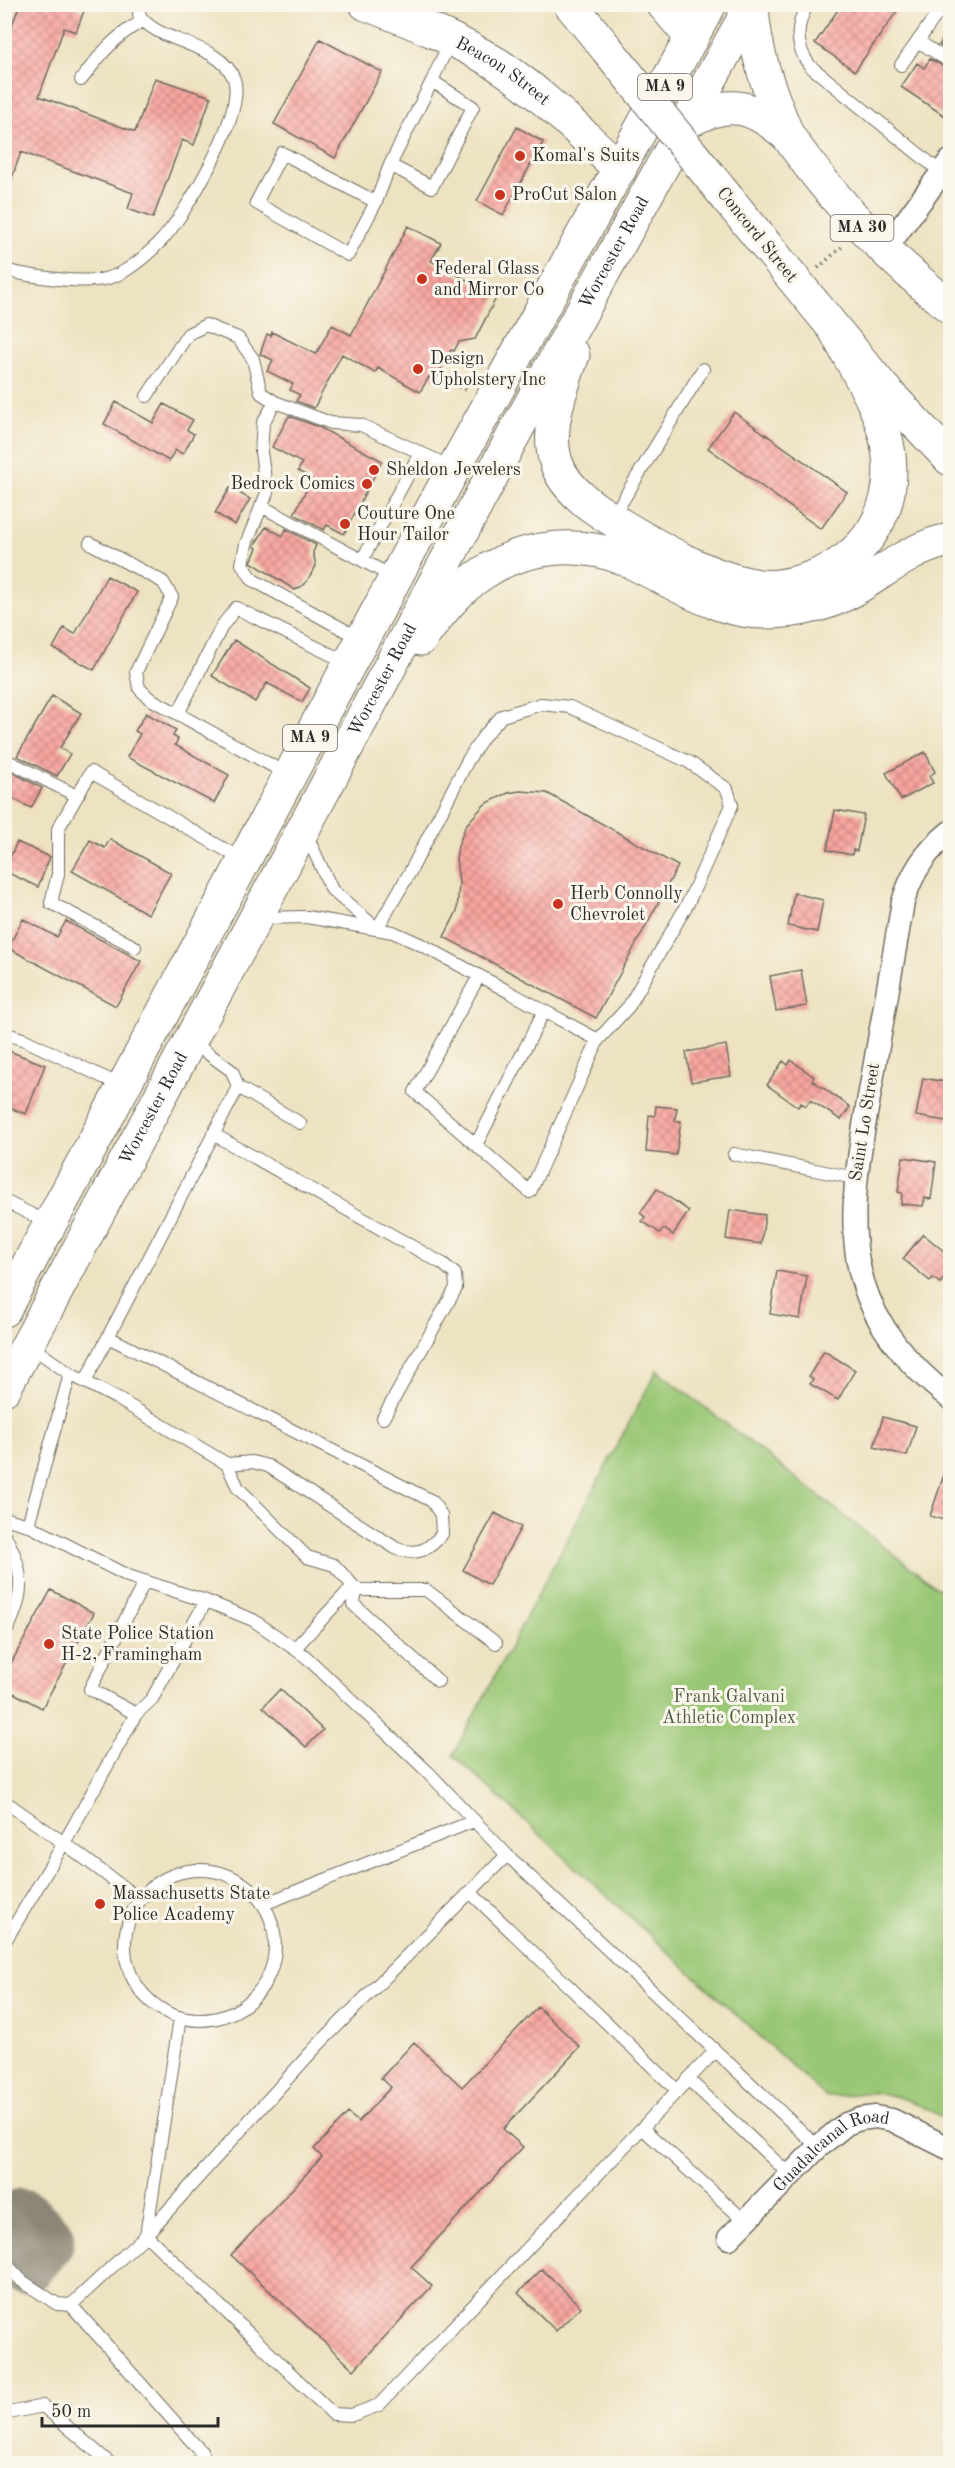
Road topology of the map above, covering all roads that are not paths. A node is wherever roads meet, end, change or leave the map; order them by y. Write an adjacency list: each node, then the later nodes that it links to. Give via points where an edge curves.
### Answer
1 (140, 4): 9 (lane)
2 (366, 4): 11 (main road, Beacon Street)
3 (570, 4): 27 (main road, Concord Street, bridge)
4 (663, 4): 10 (main road)
5 (710, 4): 10 (main road, Worcester Road / MA 9)
6 (752, 4): 17 (main road, Worcester Road / MA 9); 18 (main road, via 762,67)
7 (808, 4): 20 (lane, via 799,26 798,42 810,66)
8 (944, 4): 12 (lane)
9 (143, 21): 15 (lane, via 123,31); 24 (lane, via 218,58 234,79 235,101 219,148 188,206 160,241 126,270 104,279 29,277)
10 (692, 38): 21 (main road, Worcester Road / MA 9)
11 (451, 39): 16 (lane); 21 (main road, Beacon Street, via 525,85)
12 (918, 41): 13 (lane); 14 (lane)
13 (951, 62)
14 (901, 64)
15 (81, 80)
16 (432, 81): 19 (lane); 19 (lane, via 473,107 432,187)
17 (687, 122): 18 (main road, MA 30, via 717,108 746,109); 25 (main road, Worcester Road / MA 9)
18 (788, 136): 23 (main road, MA 30, via 848,214)
19 (390, 165): 22 (lane)
20 (946, 167): 23 (street)
21 (620, 169): 33 (main road, Worcester Road / MA 9)
22 (376, 202): 22 (lane, via 282,153 256,203 348,255)
23 (884, 251): 26 (main road, MA 30)
24 (4, 270)
25 (600, 277): 35 (main road, via 563,383 553,448 563,476 588,502); 42 (main road, Worcester Road / MA 9)
26 (951, 307)
27 (836, 332): 32 (main road, Concord Street, via 910,419); 35 (main road, via 877,412 887,442 891,475 885,506 873,532 850,557 822,574 794,583 762,586 731,580 700,567)
28 (703, 369): 35 (lane)
29 (147, 396): 30 (lane, via 189,334 206,325 238,338 253,359 261,393)
30 (274, 402): 31 (lane, via 331,423 362,425); 34 (lane, via 263,423 261,452 267,493)
31 (420, 453): 33 (lane); 38 (lane)
32 (951, 459)
33 (454, 468): 39 (main road, Worcester Road / MA 9)
34 (261, 506): 38 (lane); 40 (lane, via 242,564 253,580)
35 (612, 519)
36 (951, 540): 42 (main road, via 916,551 826,603 765,612 710,600 625,559 597,550 539,549 513,557 483,573 457,595)
37 (90, 543): 41 (lane, via 163,582 172,597 136,672 139,688 149,698)
38 (362, 560): 39 (lane)
39 (395, 578): 40 (main road, Worcester Road / MA 9)
40 (356, 651): 41 (lane, via 236,608 222,626); 44 (main road, Worcester Road / MA 9)
41 (178, 714): 44 (lane)
42 (358, 725): 46 (main road, Worcester Road / MA 9)
43 (4, 759): 45 (lane)
44 (290, 776): 48 (main road, Worcester Road / MA 9)
45 (77, 796): 48 (lane, via 91,772); 51 (lane, via 58,830 58,874 51,903)
46 (303, 828): 49 (main road, Worcester Road / MA 9); 50 (lane, via 332,890)
47 (951, 832): 63 (street, Saint Lo Street, via 920,862 903,902)
48 (244, 861): 57 (main road, Worcester Road / MA 9)
49 (255, 918): 50 (lane, via 307,917); 56 (main road, Worcester Road / MA 9)
50 (377, 929): 52 (lane, via 413,941); 55 (lane, via 468,760 502,716 542,704 570,707 689,762 728,789 732,805 688,903 629,1006)
51 (135, 947)
52 (479, 976): 53 (lane); 61 (lane, via 415,1092)
53 (544, 1011): 55 (lane); 61 (lane)
54 (4, 1033): 57 (lane)
55 (598, 1040): 61 (lane, via 530,1192)
56 (190, 1041): 58 (lane, via 232,1071); 68 (main road, Worcester Road / MA 9)
57 (123, 1087): 65 (main road, Worcester Road / MA 9)
58 (238, 1087): 59 (lane); 60 (lane)
59 (300, 1123)
60 (213, 1134): 67 (lane); 73 (lane, via 455,1274 456,1288)
61 (476, 1145)
62 (734, 1154): 63 (lane)
63 (855, 1178): 72 (street, Saint Lo Street, via 855,1240 867,1295 894,1344)
64 (4, 1201): 65 (lane)
65 (50, 1223): 66 (main road, Worcester Road / MA 9)
66 (6, 1304)
67 (108, 1337): 70 (lane); 74 (lane, via 432,1501 441,1515 441,1534 430,1548 410,1554 268,1466 252,1462)
68 (28, 1344): 69 (lane); 71 (main road, Worcester Road / MA 9)
69 (70, 1374): 70 (lane); 76 (lane)
70 (85, 1382): 74 (lane)
71 (4, 1389)
72 (951, 1398)
73 (383, 1418)
74 (227, 1464): 79 (lane, via 238,1488 306,1557 334,1565)
75 (4, 1518): 76 (lane)
76 (28, 1525): 78 (lane)
77 (4, 1534): 81 (lane, via 20,1570 21,1591 15,1616)
78 (144, 1581): 80 (lane); 85 (lane, via 90,1689)
79 (355, 1588): 82 (lane, via 426,1590); 83 (lane); 84 (lane, via 353,1604)
80 (206, 1601): 83 (lane, via 253,1620); 85 (lane, via 152,1699)
81 (4, 1635)
82 (496, 1643)
83 (295, 1648): 87 (lane, via 428,1772)
84 (438, 1681)
85 (136, 1714): 88 (lane)
86 (4, 1801): 88 (lane)
87 (474, 1821): 89 (lane); 92 (lane)
88 (64, 1843): 91 (lane); 93 (lane)
89 (507, 1855): 90 (lane); 95 (lane)
90 (470, 1892): 97 (lane); 103 (lane, via 315,2048)
91 (140, 1900): 92 (lane, via 157,1883 179,1873 203,1870 227,1874 248,1886); 94 (lane, via 129,1921 125,1946 129,1969 140,1991 158,2007)
92 (264, 1904): 94 (lane, via 274,1928 275,1954 267,1979 252,2000 230,2014 205,2020)
93 (4, 1943)
94 (180, 2018): 103 (lane)
95 (715, 2051): 96 (lane); 99 (lane)
96 (688, 2079): 97 (lane); 101 (lane)
97 (677, 2090): 98 (lane)
98 (642, 2128): 102 (lane); 103 (lane, via 379,2405 352,2415 333,2414 311,2395)
99 (818, 2147): 100 (street, Guadalcanal Road, via 846,2124 875,2117 892,2120); 101 (street, Guadalcanal Road)
100 (951, 2150)
101 (789, 2175): 102 (street, Guadalcanal Road)
102 (745, 2221): 104 (street, Guadalcanal Road)
103 (146, 2235): 106 (lane)
104 (729, 2238)
105 (4, 2262): 106 (lane, via 22,2281 57,2304)
106 (71, 2305): 109 (lane, via 203,2454)
107 (4, 2414): 108 (lane, via 43,2406)
108 (111, 2463)
109 (195, 2463)

